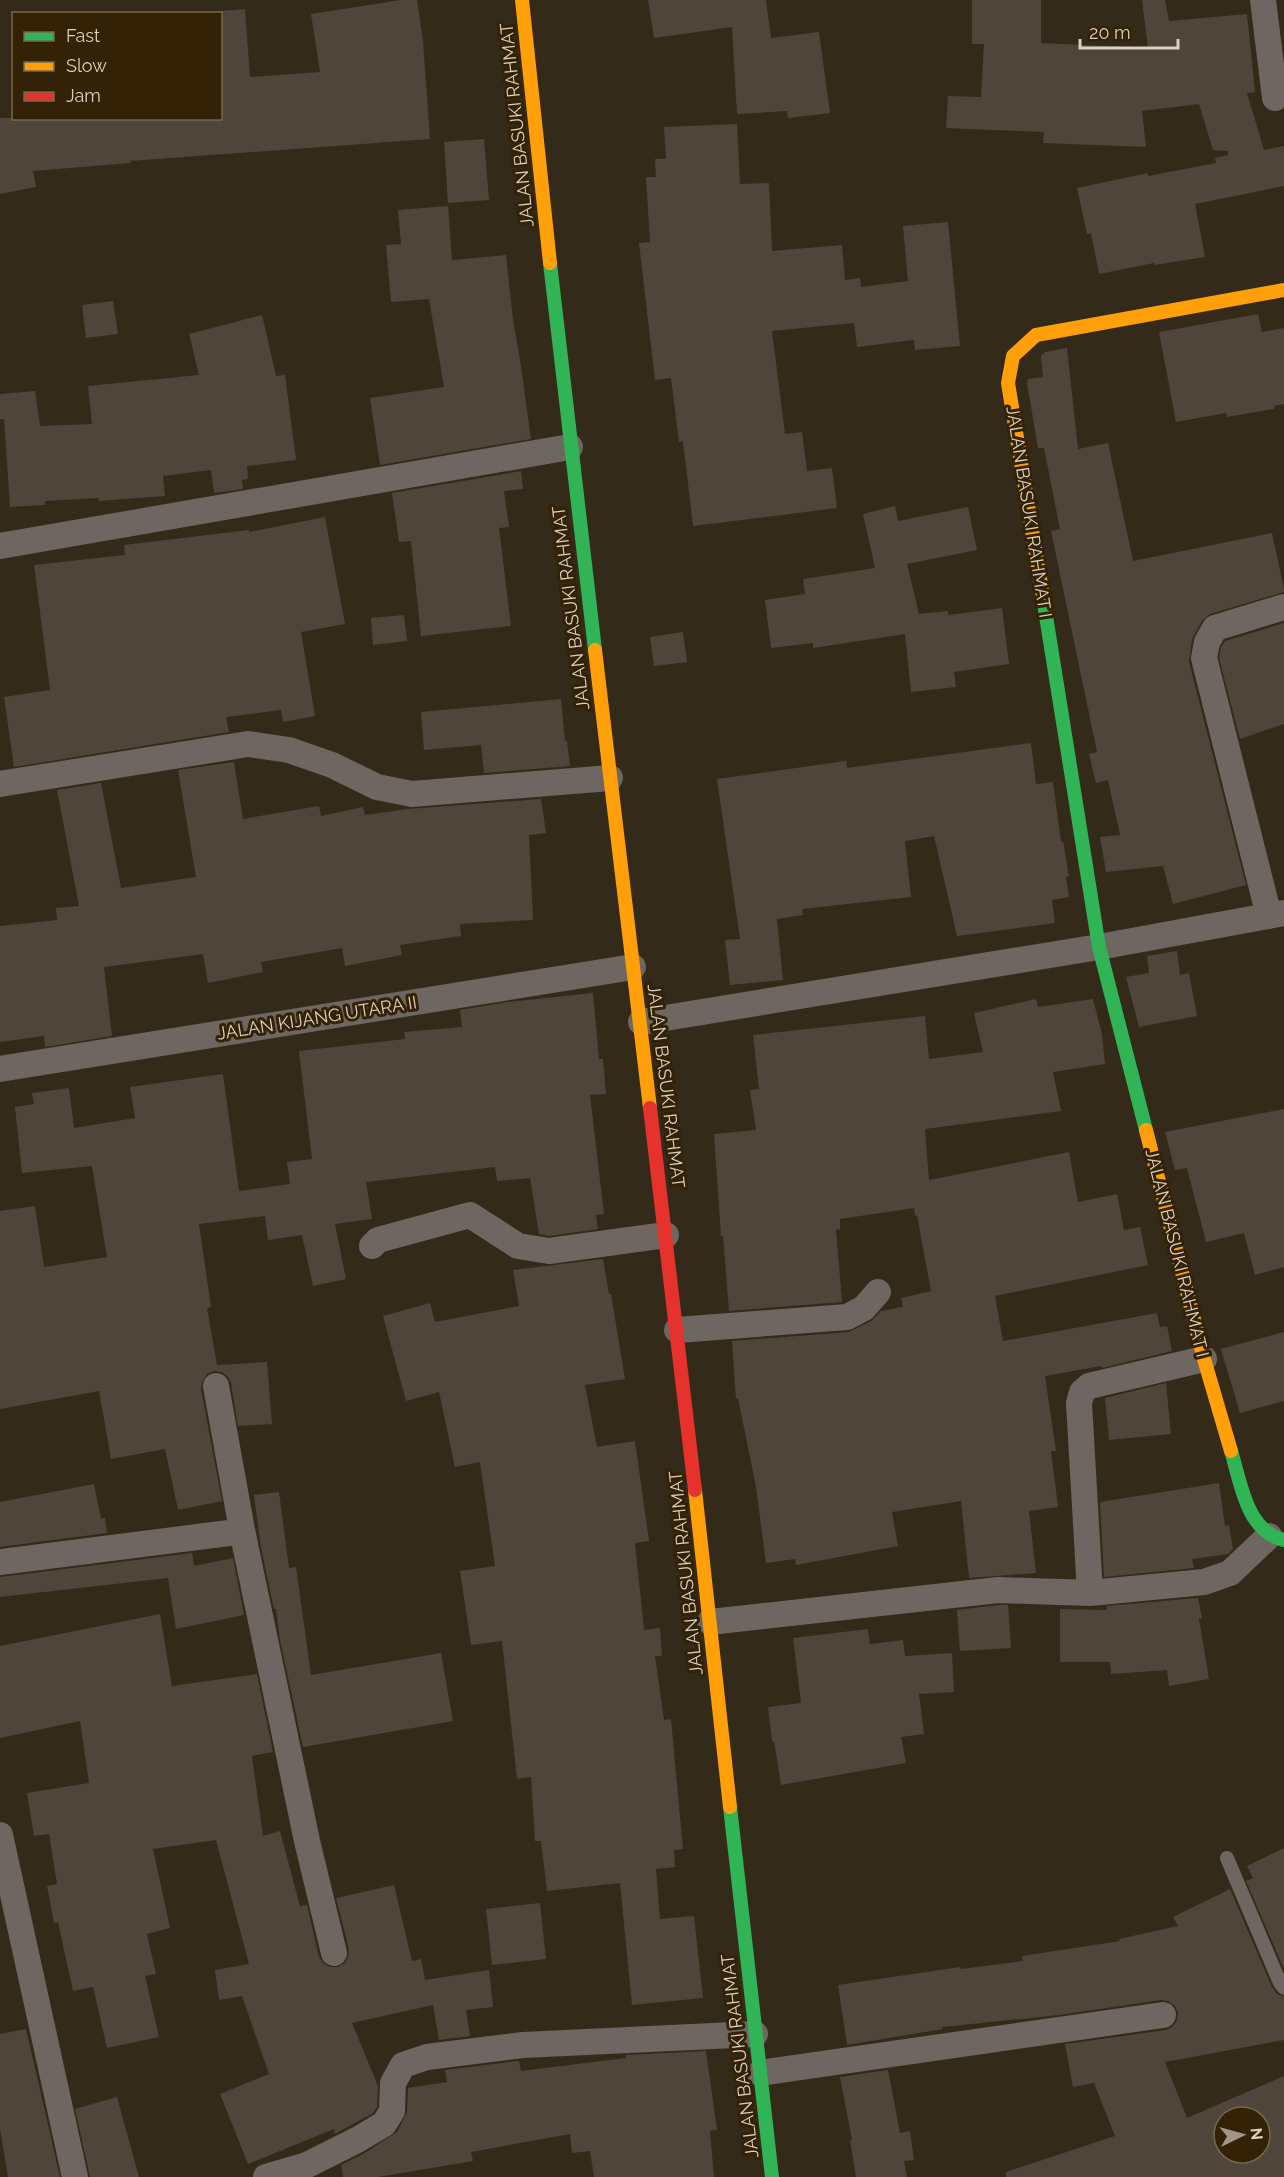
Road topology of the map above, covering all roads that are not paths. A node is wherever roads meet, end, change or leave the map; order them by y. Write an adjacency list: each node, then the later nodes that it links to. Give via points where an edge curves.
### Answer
1 (522, 0): 5 (main road, JALAN BASUKI RAHMAT)
2 (1263, 0): 3 (street)
3 (1275, 98)
4 (1284, 290): 11 (main road, JALAN BASUKI RAHMAT I, via 1036,335 1013,356 1008,383)
5 (570, 447): 6 (street); 8 (main road, JALAN BASUKI RAHMAT)
6 (0, 546)
7 (1284, 607): 10 (street, via 1215,628 1204,657)
8 (610, 778): 9 (street, via 412,794 377,787 289,750 248,744); 12 (main road, JALAN BASUKI RAHMAT)
9 (0, 784)
10 (1276, 914): 11 (street)
11 (1099, 947): 13 (street); 19 (main road, JALAN BASUKI RAHMAT I)
12 (633, 967): 13 (main road, JALAN BASUKI RAHMAT); 14 (street, JALAN KIJANG UTARA II)
13 (641, 1022): 15 (main road, JALAN BASUKI RAHMAT)
14 (0, 1069)
15 (666, 1235): 16 (street, via 549,1251 518,1246 470,1215 378,1240); 18 (main road, JALAN BASUKI RAHMAT)
16 (372, 1246)
17 (878, 1292): 18 (street, via 864,1308 847,1317)
18 (677, 1330): 25 (main road, JALAN BASUKI RAHMAT)
19 (1204, 1359): 22 (main road, JALAN BASUKI RAHMAT I, via 1250,1513 1262,1529); 24 (street, via 1089,1386 1082,1392)
20 (216, 1386): 21 (street)
21 (242, 1530): 23 (street); 28 (street)
22 (1277, 1538): 24 (street, via 1230,1573 1204,1582)
23 (0, 1562)
24 (1090, 1593): 25 (street, via 998,1590)
25 (710, 1622): 31 (main road, JALAN BASUKI RAHMAT)
26 (0, 1835): 34 (street)
27 (1227, 1858): 29 (lane)
28 (334, 1953)
29 (1284, 1988)
30 (1163, 2015): 32 (street)
31 (755, 2034): 32 (main road, JALAN BASUKI RAHMAT); 33 (street, via 523,2045 427,2056 403,2065 393,2083 392,2111 384,2124)
32 (760, 2073): 36 (main road, JALAN BASUKI RAHMAT)
33 (325, 2167): 35 (street, via 308,2165)
34 (75, 2177)
35 (266, 2177)
36 (772, 2177)

